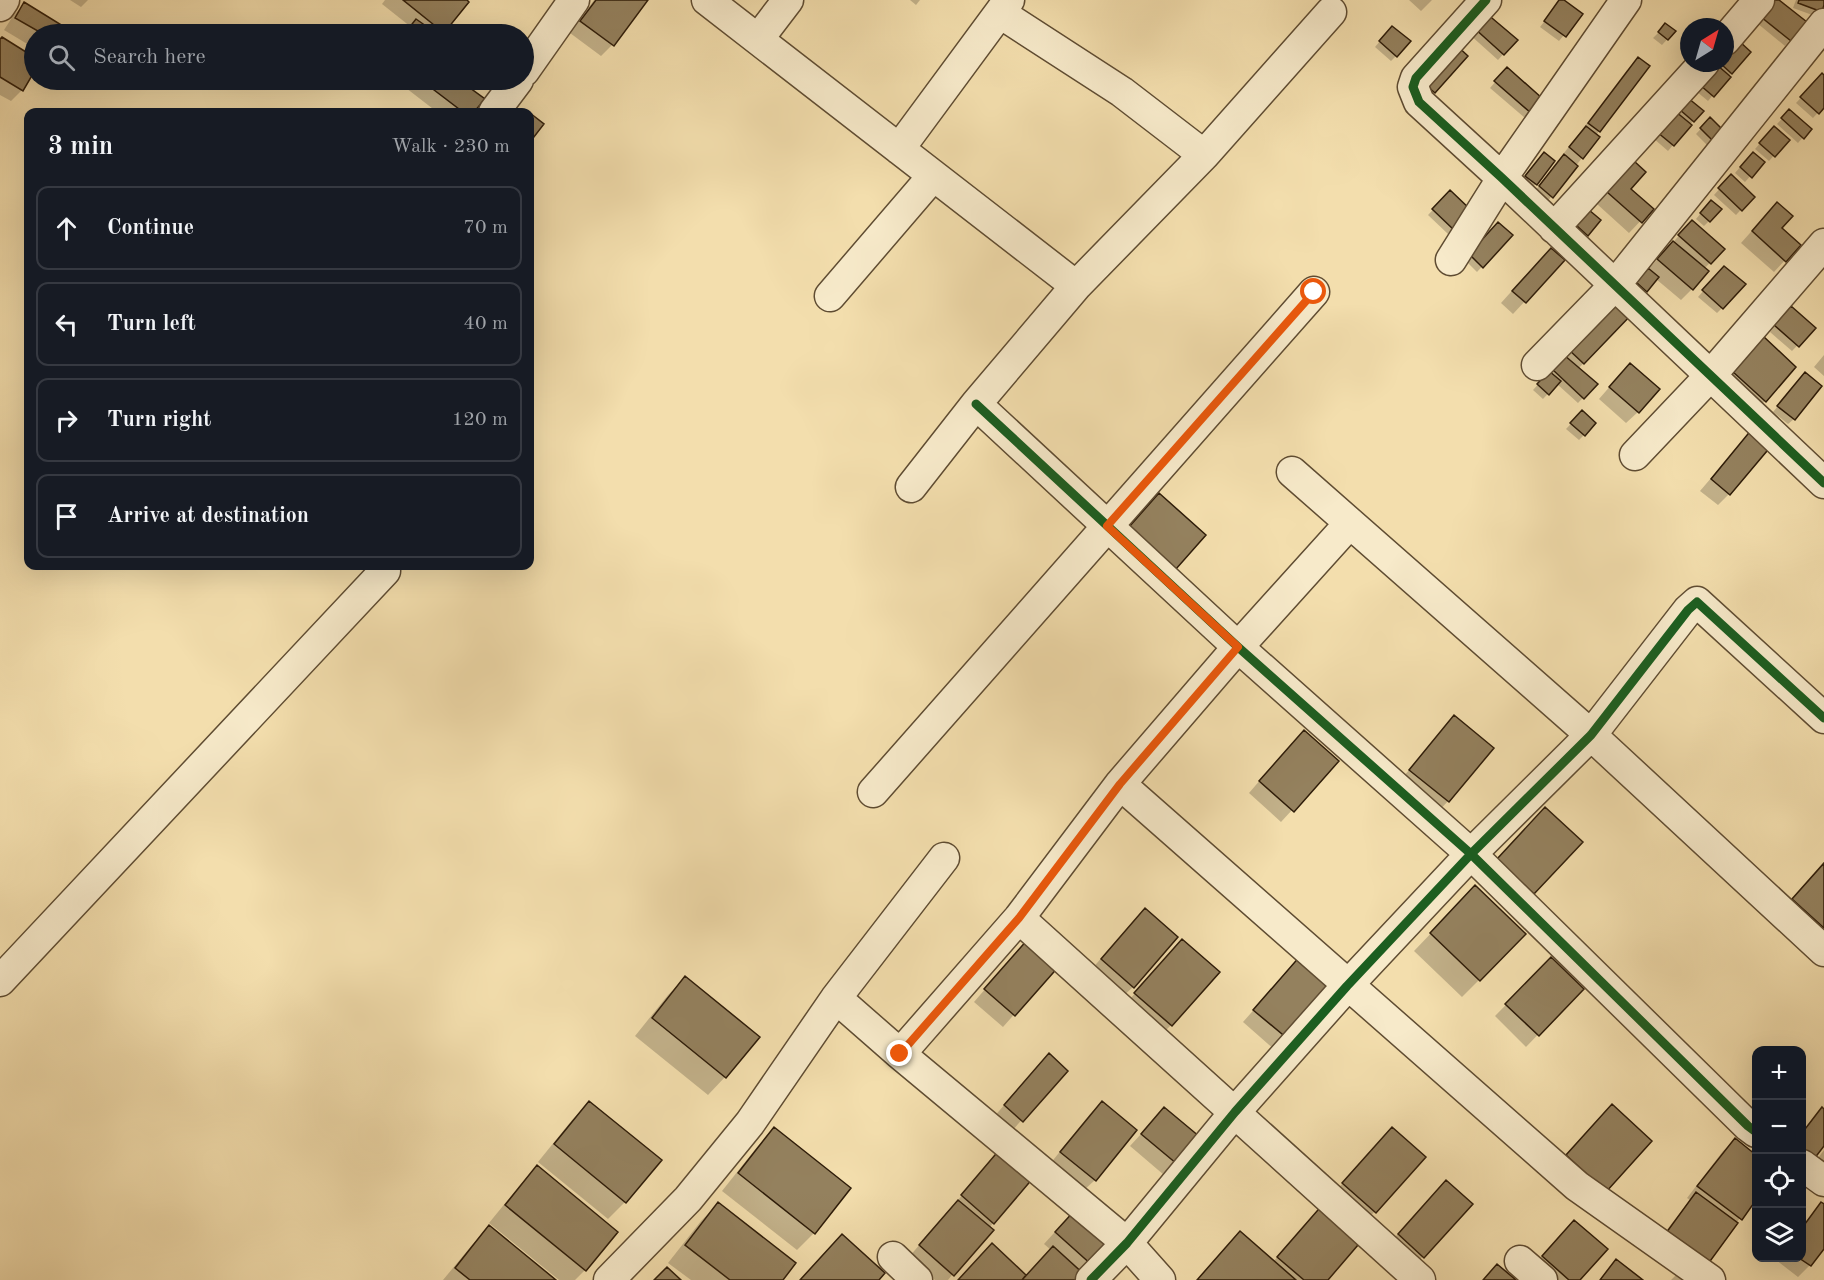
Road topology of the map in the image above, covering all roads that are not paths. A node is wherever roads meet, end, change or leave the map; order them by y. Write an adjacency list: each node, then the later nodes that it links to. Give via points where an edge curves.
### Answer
1 (4, 0): 8 (street)
2 (574, 0): 14 (street)
3 (707, 0): 13 (street)
4 (788, 0): 13 (street)
5 (1486, 0): 21 (street, via 1416,78 1413,87 1419,102)
6 (1626, 0): 21 (street)
7 (1759, 0): 12 (street)
8 (0, 6)
9 (1004, 7): 18 (street); 19 (street)
10 (1331, 12): 19 (street)
11 (1824, 24): 25 (street)
12 (1734, 29)
13 (759, 38): 18 (street)
14 (534, 57)
15 (1696, 72): 22 (street)
16 (510, 90): 17 (street)
17 (497, 108)
18 (899, 149): 20 (street)
19 (1204, 155): 26 (street)
20 (933, 176): 26 (street); 28 (street)
21 (1502, 178): 22 (street); 24 (street)
22 (1554, 228): 25 (street)
23 (1824, 244): 30 (street)
24 (1451, 260)
25 (1614, 285): 29 (street); 30 (street)
26 (1076, 286): 31 (street)
27 (1314, 292): 37 (street)
28 (830, 296)
29 (1537, 365)
30 (1710, 376): 32 (street); 34 (street)
31 (976, 404): 35 (street); 37 (street)
32 (1635, 455)
33 (1292, 472): 36 (street)
34 (1820, 473)
35 (911, 487)
36 (1350, 523): 39 (street); 41 (street)
37 (1107, 526): 39 (street); 43 (street)
38 (385, 571): 48 (street)
39 (1238, 647): 42 (street); 44 (street)
40 (1824, 718): 41 (street, via 1697,602)
41 (1591, 735): 44 (street); 47 (street)
42 (1120, 784): 46 (street); 49 (street)
43 (873, 792)
44 (1472, 854): 49 (street); 53 (street)
45 (944, 858): 50 (street)
46 (1019, 918): 51 (street); 52 (street)
47 (1824, 951)
48 (0, 981)
49 (1347, 986): 52 (street); 65 (street, via 1577,1186)
50 (836, 998): 51 (street); 60 (street, via 750,1123 688,1199)
51 (900, 1054): 56 (street)
52 (1235, 1112): 56 (street); 63 (street)
53 (1752, 1129)
54 (1806, 1168): 55 (street)
55 (1824, 1181)
56 (1127, 1243): 59 (street); 62 (street)
57 (893, 1257): 61 (street)
58 (1520, 1261): 64 (street)
59 (1151, 1277)
60 (609, 1280)
61 (917, 1280)
62 (1091, 1280)
63 (1420, 1280)
64 (1542, 1280)
65 (1710, 1280)

